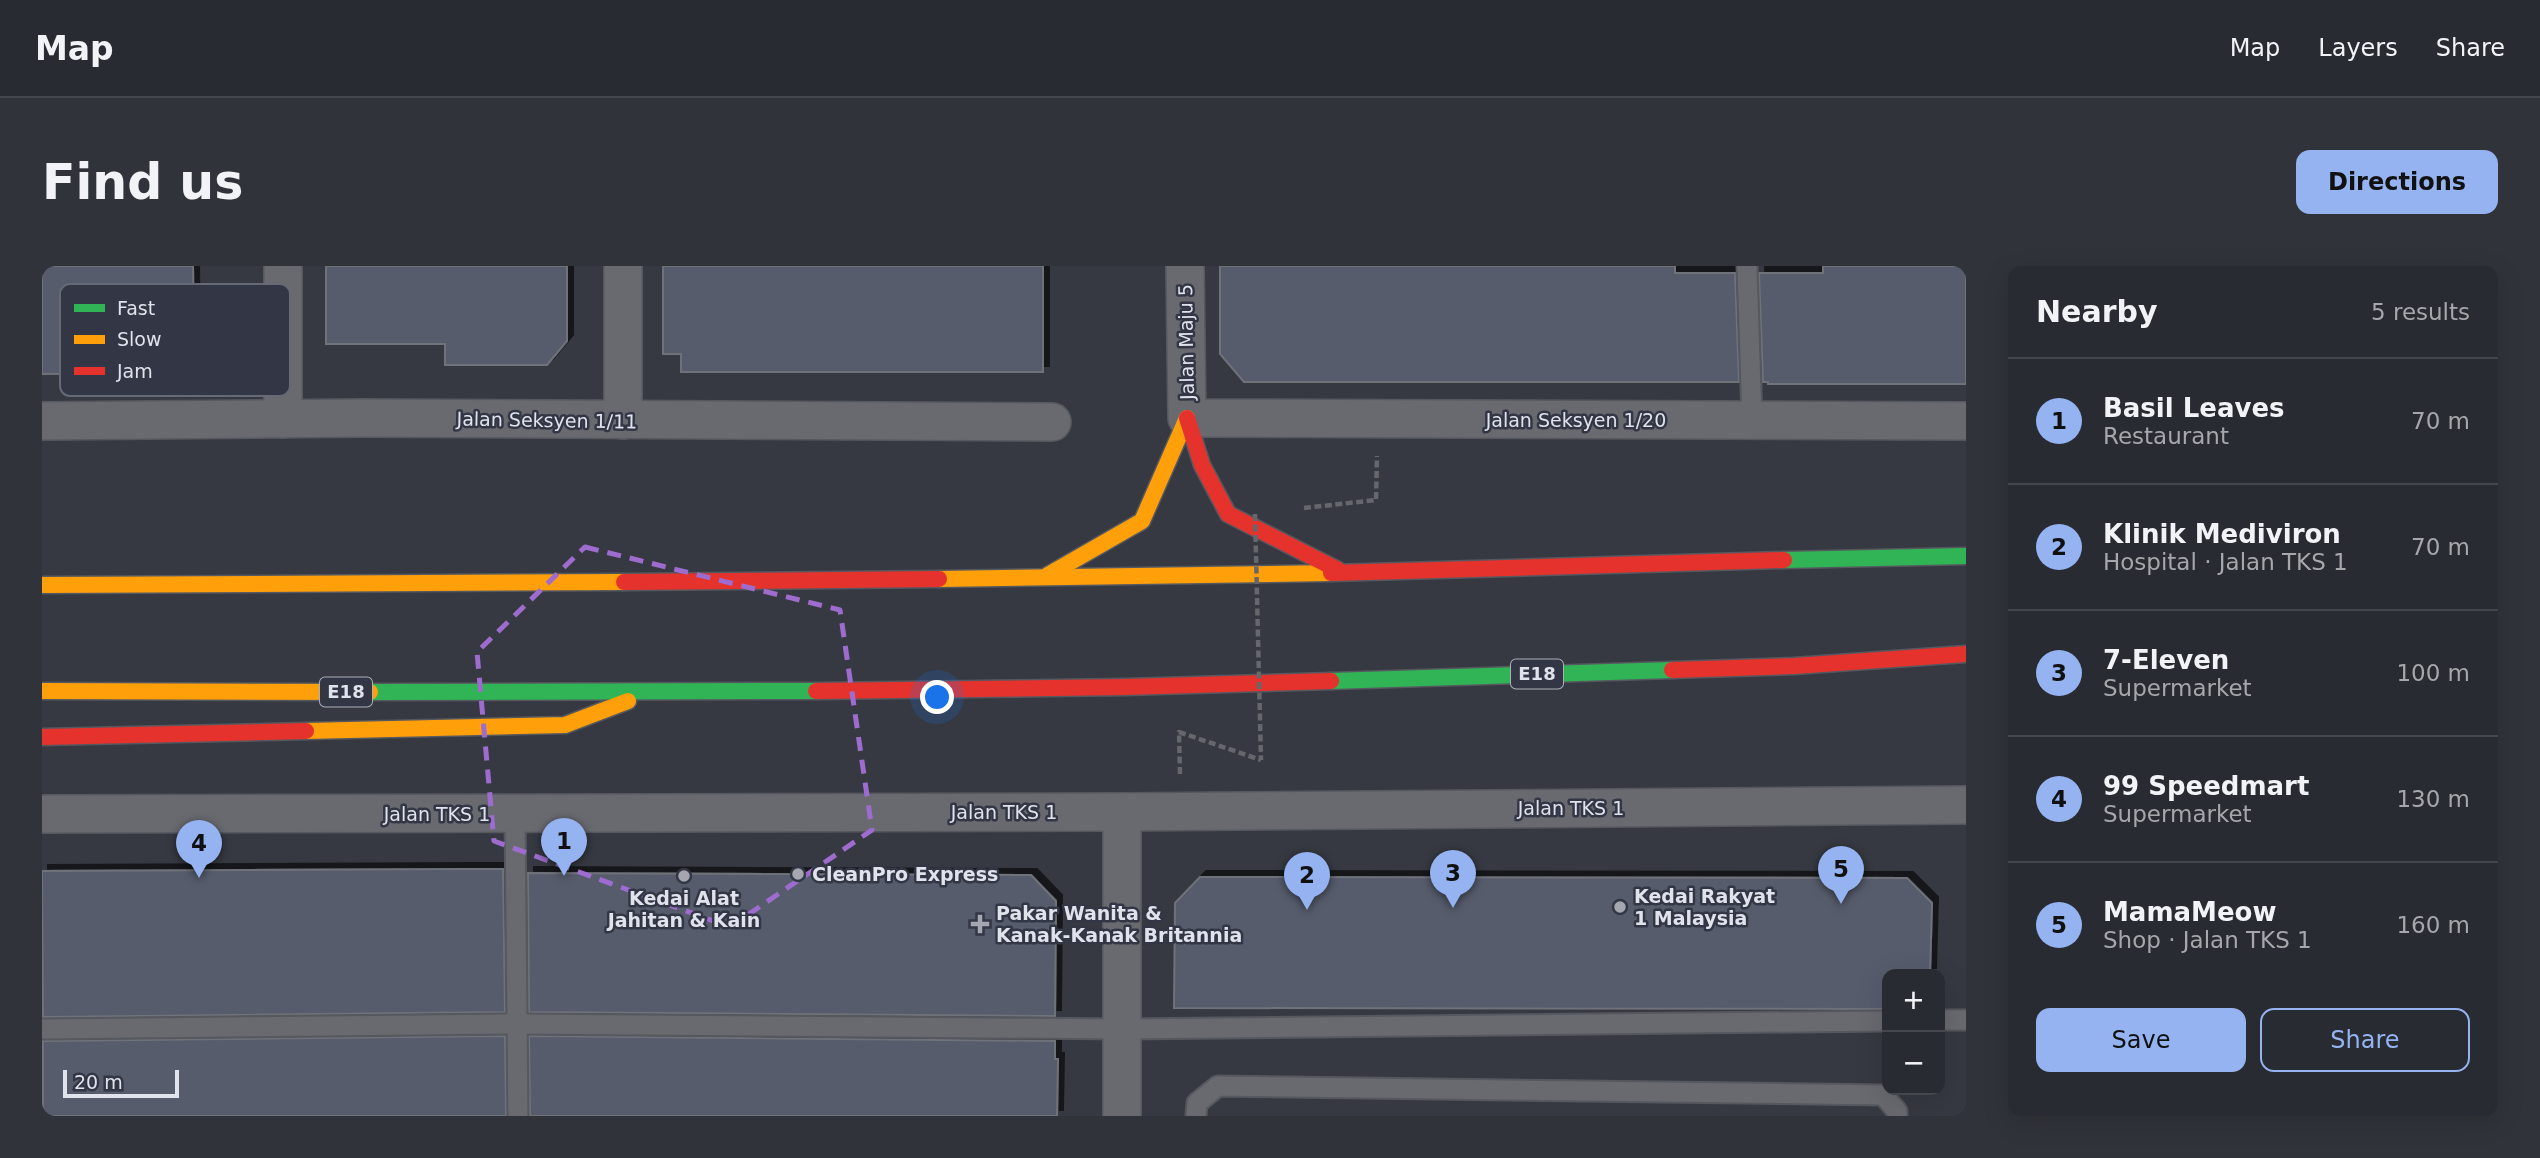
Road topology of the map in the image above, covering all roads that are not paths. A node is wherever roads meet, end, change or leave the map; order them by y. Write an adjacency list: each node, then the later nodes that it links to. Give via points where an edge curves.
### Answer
1 (283, 266): 5 (street)
2 (623, 266): 9 (street)
3 (1185, 266): 7 (street, Jalan Maju 5)
4 (1747, 266): 10 (lane)
5 (283, 284)
6 (283, 396): 8 (street)
7 (1187, 418): 10 (street, Jalan Seksyen 1/20); 15 (highway, via 1202,465 1227,514); 16 (highway, via 1142,522)
8 (283, 419): 9 (street, Jalan Seksyen 1/11); 11 (street, Jalan Seksyen 1/11)
9 (623, 420): 13 (street, Jalan Seksyen 1/11)
10 (1752, 420): 12 (street, Jalan Seksyen 1/20)
11 (42, 421)
12 (1966, 421)
13 (1052, 422)
14 (1966, 556): 15 (highway)
15 (1342, 573): 16 (highway)
16 (1043, 578): 17 (highway)
17 (42, 585)
18 (1966, 654): 20 (highway, E18, via 1794,666 1138,686)
19 (42, 691): 20 (highway, E18)
20 (650, 692): 21 (highway, via 565,725)
21 (42, 737)
22 (1966, 805): 23 (street, Jalan TKS 1)
23 (1122, 812): 25 (street, Jalan TKS 1); 31 (street)
24 (42, 814): 25 (street, Jalan TKS 1)
25 (515, 814): 29 (lane)
26 (1945, 1020): 27 (lane)
27 (1966, 1020)
28 (1882, 1021): 31 (lane)
29 (517, 1024): 30 (lane); 31 (lane); 32 (lane)
30 (42, 1029)
31 (1122, 1029): 33 (street)
32 (518, 1116)
33 (1122, 1116)
34 (1196, 1116): 35 (lane, via 1197,1103 1218,1086 1883,1095)
35 (1897, 1116)

